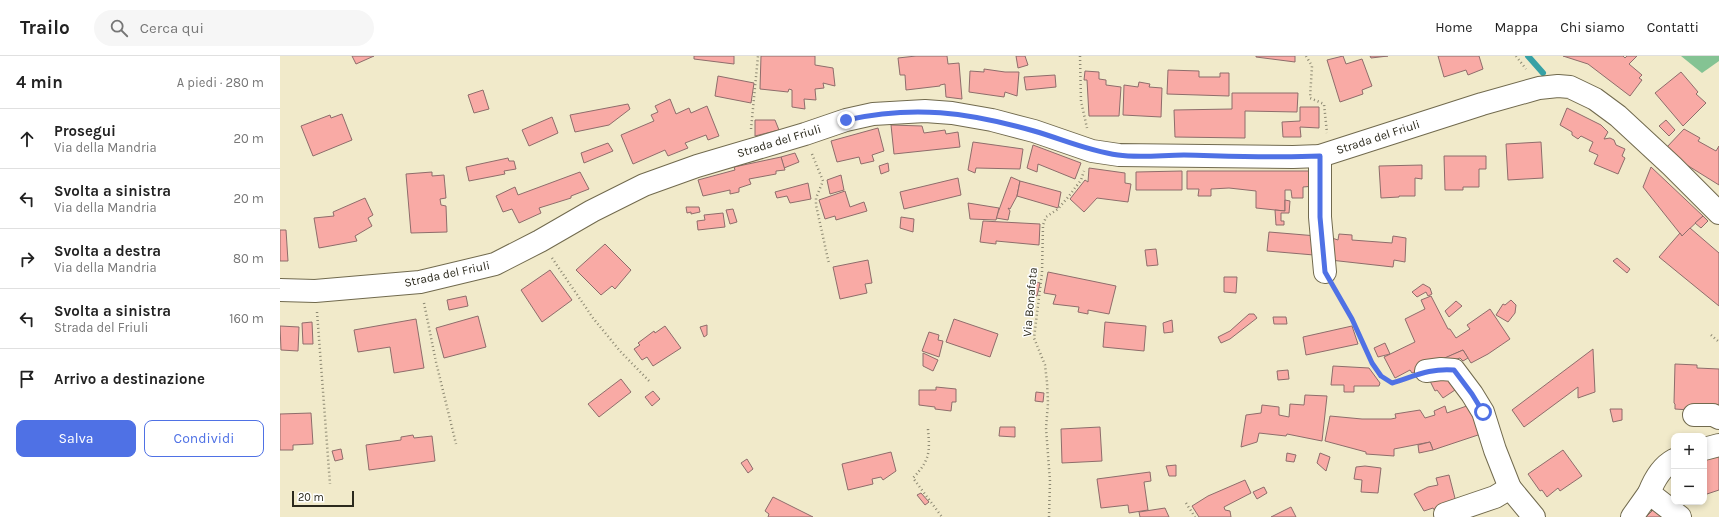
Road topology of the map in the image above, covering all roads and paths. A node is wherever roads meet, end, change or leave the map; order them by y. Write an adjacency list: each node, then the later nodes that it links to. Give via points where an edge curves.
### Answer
1 (758, 56): 5 (path)
2 (1080, 56): 6 (path, via 1081,101)
3 (1306, 56): 7 (path, via 1312,66 1310,98 1324,104)
4 (805, 134): 5 (main road, Strada del Friuli); 6 (main road, Strada del Friuli, via 873,114 925,111 992,120); 10 (path, via 823,181 816,205)
5 (751, 149): 9 (main road, Strada del Friuli, via 644,185)
6 (1092, 151): 7 (main road, Strada del Friuli, via 1119,155 1264,158); 32 (path, Via Bonafata, via 1081,180 1058,209 1046,217 1042,225 1042,273 1034,338 1045,366 1047,382 1046,428 1050,481)
7 (1326, 154): 8 (main road, Strada del Friuli, via 1539,88 1570,87 1594,98 1618,116); 11 (main road, via 1320,217)
8 (1719, 213)
9 (540, 241): 12 (main road, Strada del Friuli, via 495,264); 18 (path, via 593,318)
10 (829, 264)
11 (1325, 272): 17 (path, via 1381,376 1392,383)
12 (420, 282): 14 (main road, Strada del Friuli); 22 (path)
13 (280, 290): 14 (main road, Strada del Friuli)
14 (315, 291): 26 (path)
15 (1711, 335): 16 (path)
16 (1719, 342)
17 (1426, 371): 27 (main road, via 1454,370 1472,394 1483,412)
18 (650, 382)
19 (1694, 415): 20 (main road, via 1713,415)
20 (1719, 418)
21 (928, 429): 31 (path, via 930,453 921,470 913,478)
22 (456, 444)
23 (1719, 445): 24 (main road)
24 (1707, 448)
25 (1671, 462): 28 (main road, via 1654,479)
26 (330, 484)
27 (1510, 488): 30 (main road, via 1495,497); 34 (main road)
28 (1649, 493): 35 (main road); 36 (main road)
29 (1186, 503): 33 (path)
30 (1445, 514)
31 (942, 517)
32 (1048, 517)
33 (1195, 517)
34 (1534, 517)
35 (1632, 517)
36 (1680, 517)

